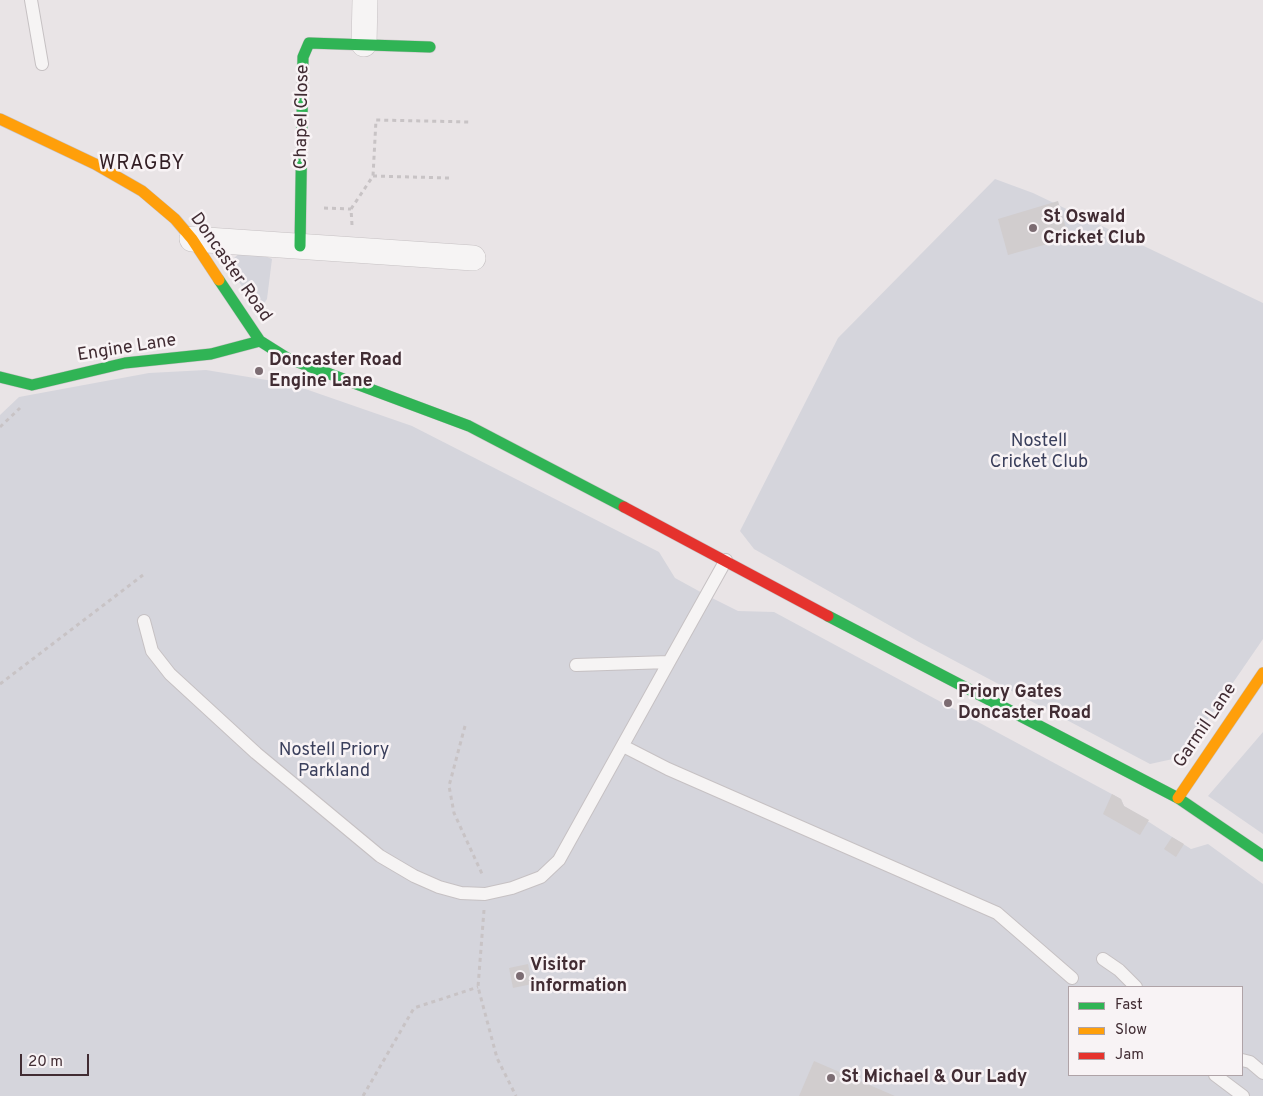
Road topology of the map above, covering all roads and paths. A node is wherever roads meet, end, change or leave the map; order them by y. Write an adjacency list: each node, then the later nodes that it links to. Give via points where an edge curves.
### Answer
1 (31, 0): 5 (lane)
2 (364, 0): 3 (street)
3 (364, 44): 4 (main road, Chapel Close); 11 (main road, Chapel Close, via 309,43 303,58)
4 (430, 47)
5 (42, 64)
6 (0, 119): 10 (main road, Doncaster Road, via 95,164 142,191)
7 (470, 122): 8 (path, via 376,120)
8 (374, 176): 9 (path); 12 (path, via 351,209)
9 (449, 178)
10 (192, 238): 11 (street); 14 (main road, Doncaster Road)
11 (300, 246): 12 (street)
12 (352, 249): 13 (street)
13 (473, 258)
14 (260, 340): 15 (main road, Engine Lane, via 211,354 125,363 32,385); 16 (main road, Doncaster Road, via 286,358 469,426)
15 (0, 377)
16 (726, 560): 19 (lane); 24 (main road, Doncaster Road, via 915,663)
17 (143, 575): 22 (path)
18 (144, 621): 23 (lane, via 152,652 170,674 256,754 380,856 439,888 485,894 541,877 559,860)
19 (669, 662): 20 (lane); 23 (lane)
20 (576, 665)
21 (1263, 673): 24 (main road, Garmil Lane)
22 (0, 684)
23 (623, 746): 27 (lane, via 668,769 997,913)
24 (1178, 798): 25 (main road)
25 (1263, 856)
26 (1103, 960): 28 (lane)
27 (1072, 978)
28 (1135, 986)
29 (478, 987): 33 (path, via 414,1008)
30 (1243, 1060): 31 (lane)
31 (1263, 1073)
32 (1222, 1076): 34 (lane)
33 (363, 1096)
34 (1244, 1096)

